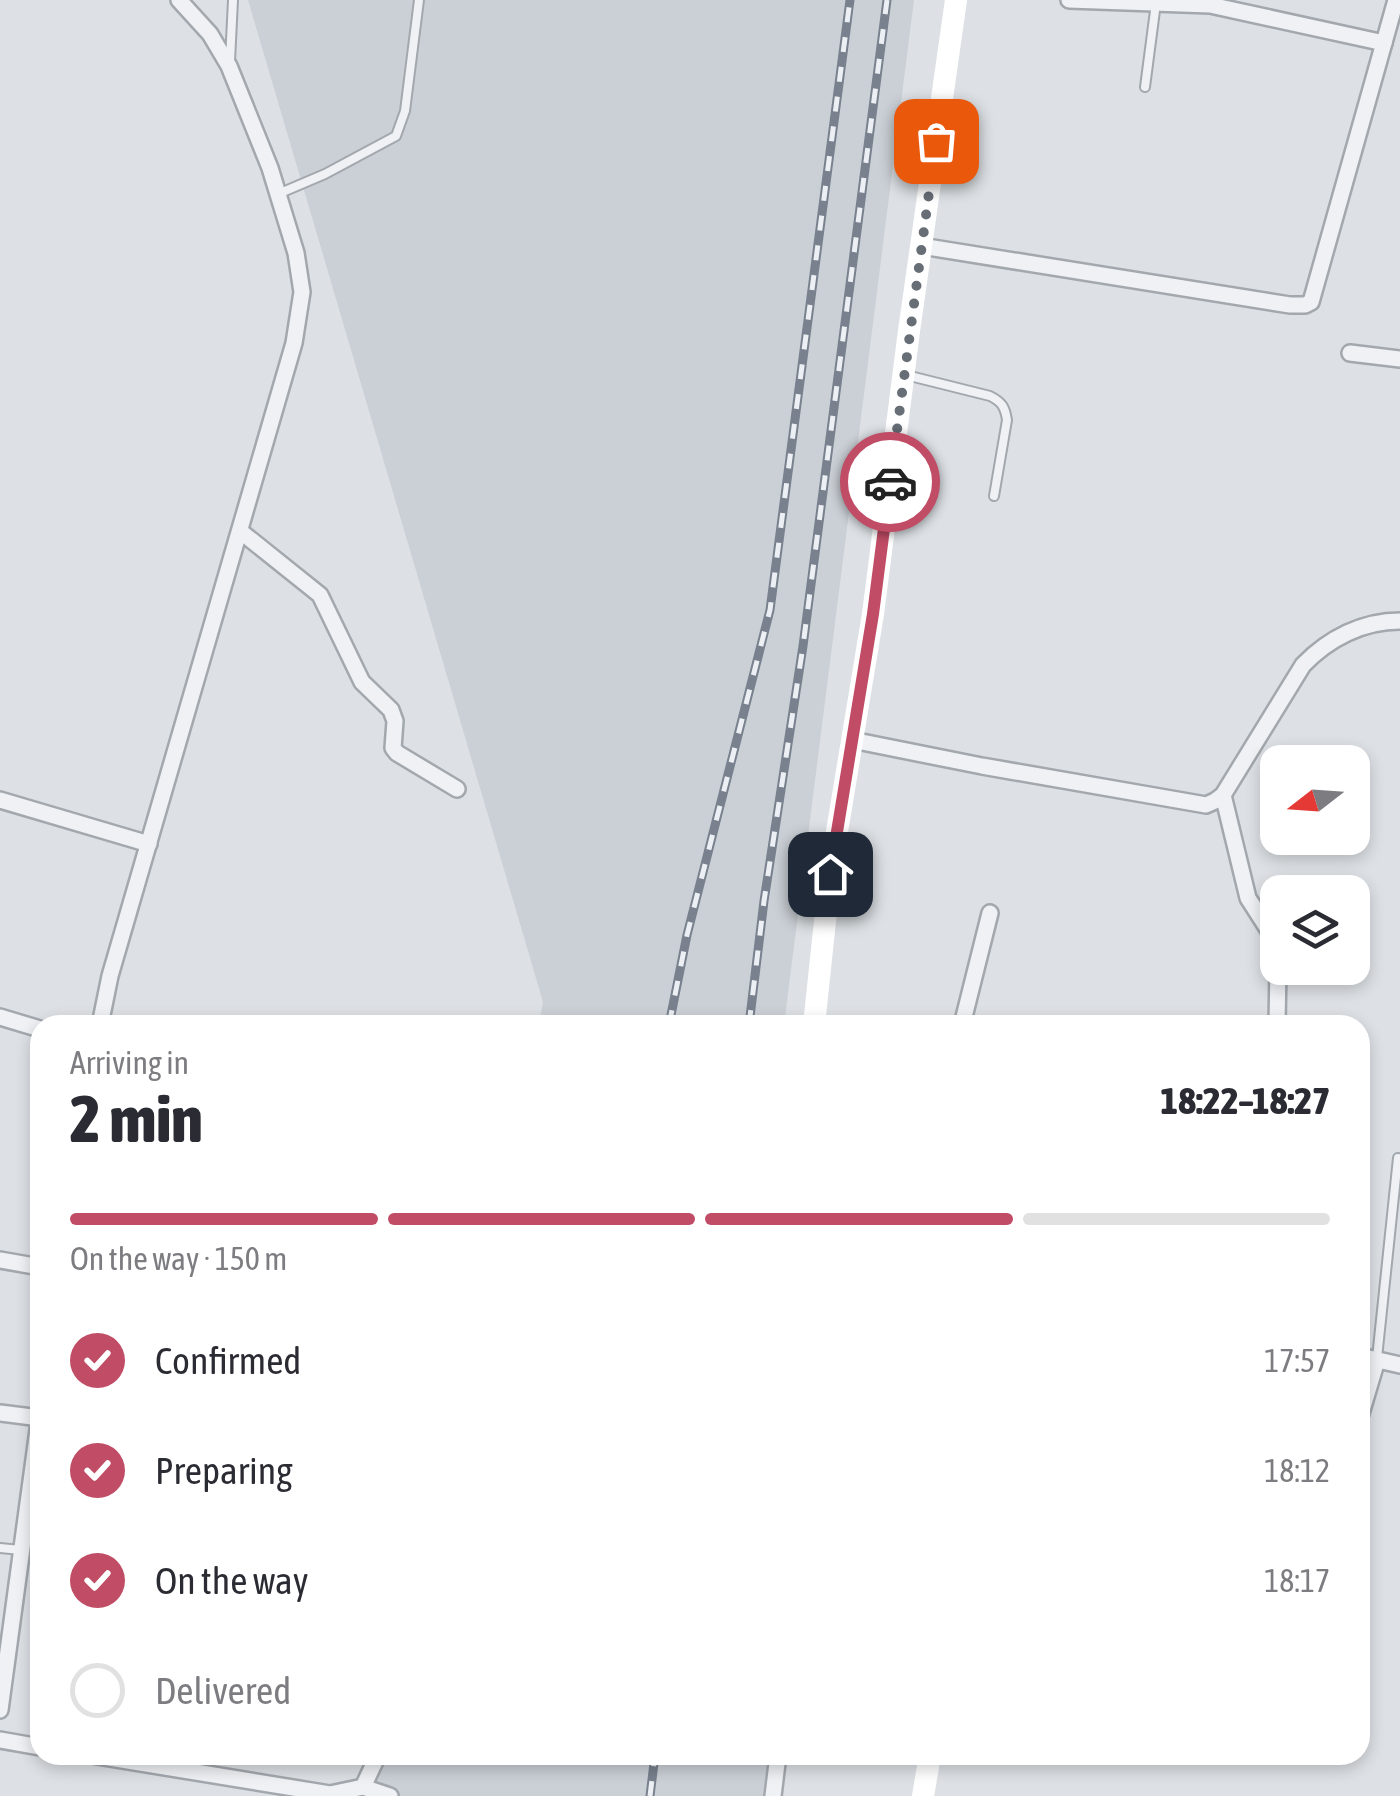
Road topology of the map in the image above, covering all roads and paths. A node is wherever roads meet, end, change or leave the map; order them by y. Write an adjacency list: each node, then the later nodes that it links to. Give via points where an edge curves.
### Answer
1 (179, 0): 9 (street)
2 (234, 0): 9 (lane)
3 (419, 0): 11 (lane, via 396,136)
4 (956, 0): 12 (street)
5 (1069, 0): 7 (street)
6 (1396, 0): 8 (street)
7 (1156, 3): 8 (street, via 1231,8); 10 (lane)
8 (1384, 43): 12 (street, via 1311,302 1257,300)
9 (229, 66): 11 (street)
10 (1145, 87)
11 (278, 194): 17 (street, via 302,292 294,344)
12 (921, 246): 15 (street)
13 (1350, 353): 14 (street)
14 (1400, 359)
15 (904, 374): 16 (lane, via 990,396 1006,408); 19 (street)
16 (994, 496)
17 (240, 531): 20 (street, via 320,595 362,682 392,710 397,754); 23 (street)
18 (1400, 621): 21 (street, via 1354,629 1310,657)
19 (852, 740): 21 (street, via 1196,804); 28 (street)
20 (457, 789)
21 (1223, 795): 25 (street, via 1248,898)
22 (0, 800): 23 (street)
23 (149, 844): 27 (street)
24 (990, 913): 29 (street)
25 (1260, 916)
26 (1278, 985): 30 (street)
27 (102, 1015)
28 (815, 1015)
29 (964, 1015)
30 (1277, 1015)
31 (0, 1017): 32 (street)
32 (30, 1026)
33 (1398, 1158): 37 (lane)
34 (0, 1260): 35 (street)
35 (30, 1265)
36 (1370, 1358): 37 (street)
37 (1377, 1360): 38 (street); 39 (street)
38 (1400, 1365)
39 (1370, 1383)
40 (0, 1413): 41 (street)
41 (30, 1415)
42 (30, 1483): 44 (street)
43 (0, 1548): 44 (lane)
44 (20, 1550): 45 (street)
45 (6, 1612): 46 (street)
46 (4, 1656): 47 (street)
47 (0, 1710)
48 (0, 1740): 49 (street)
49 (30, 1744)
50 (152, 1765): 54 (street, via 330,1794)
51 (373, 1765): 54 (street)
52 (777, 1765): 56 (street)
53 (929, 1765): 57 (street)
54 (363, 1787): 55 (street)
55 (390, 1796)
56 (773, 1796)
57 (924, 1796)

